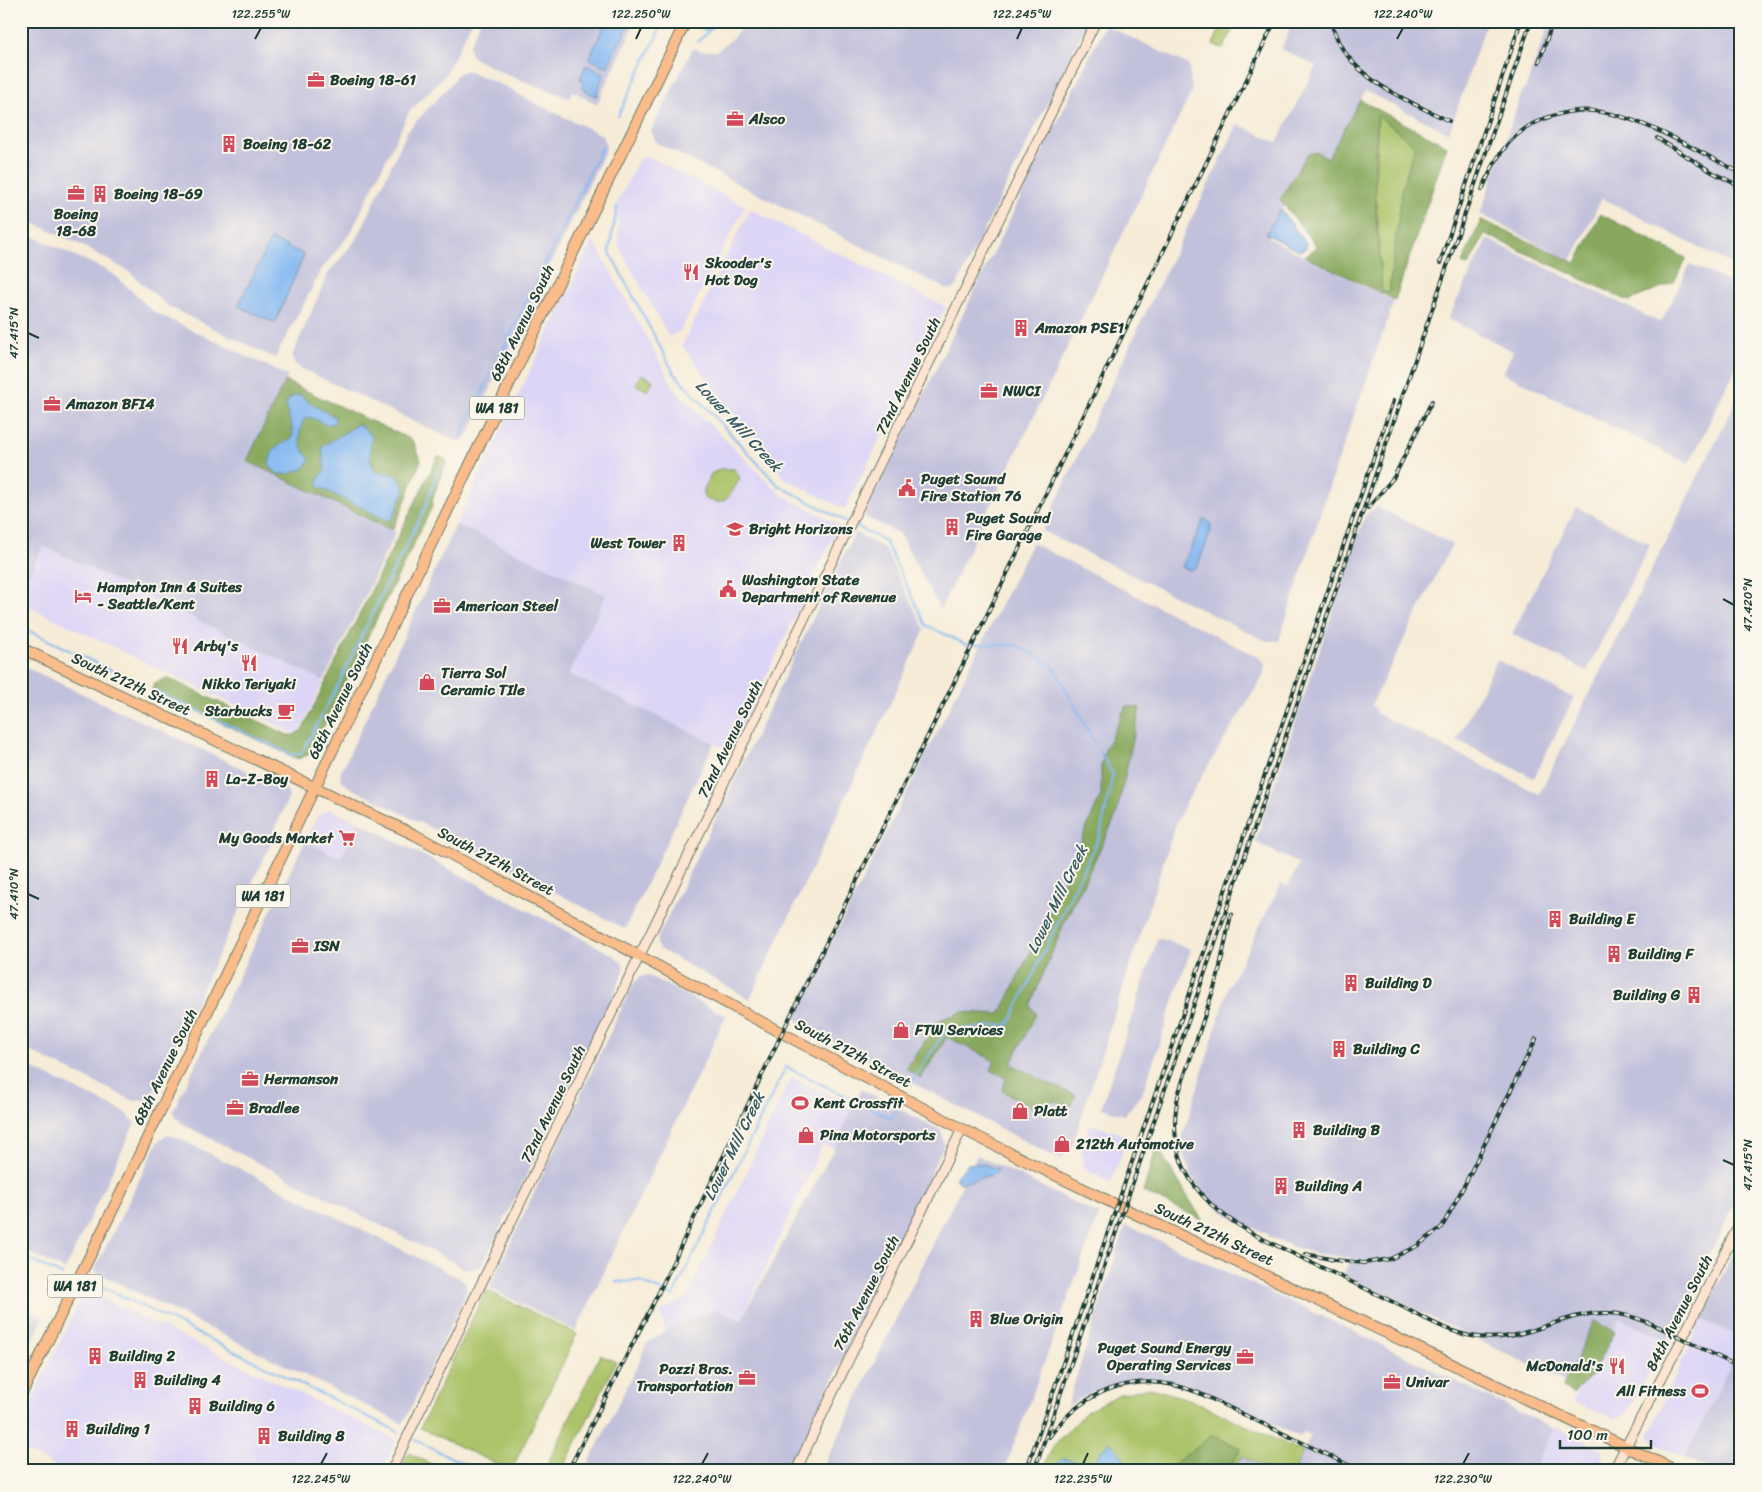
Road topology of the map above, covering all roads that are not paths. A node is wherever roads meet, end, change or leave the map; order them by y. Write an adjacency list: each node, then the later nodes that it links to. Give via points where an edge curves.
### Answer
1 (686, 21): 4 (main road, 68th Avenue South / WA 181)
2 (1096, 21): 5 (street, 72nd Avenue South)
3 (21, 648): 4 (main road, South 212th Street)
4 (315, 786): 5 (main road, South 212th Street, via 415,835); 8 (main road, 68th Avenue South / WA 181)
5 (640, 955): 6 (main road, South 212th Street); 10 (street, 72nd Avenue South)
6 (962, 1129): 9 (main road, South 212th Street); 11 (street, 76th Avenue South)
7 (1741, 1220): 9 (street, 84th Avenue South)
8 (21, 1395)
9 (1625, 1446): 12 (street, 84th Avenue South); 13 (main road, South 212th Street)
10 (391, 1471)
11 (796, 1471)
12 (1613, 1471)
13 (1677, 1471)

